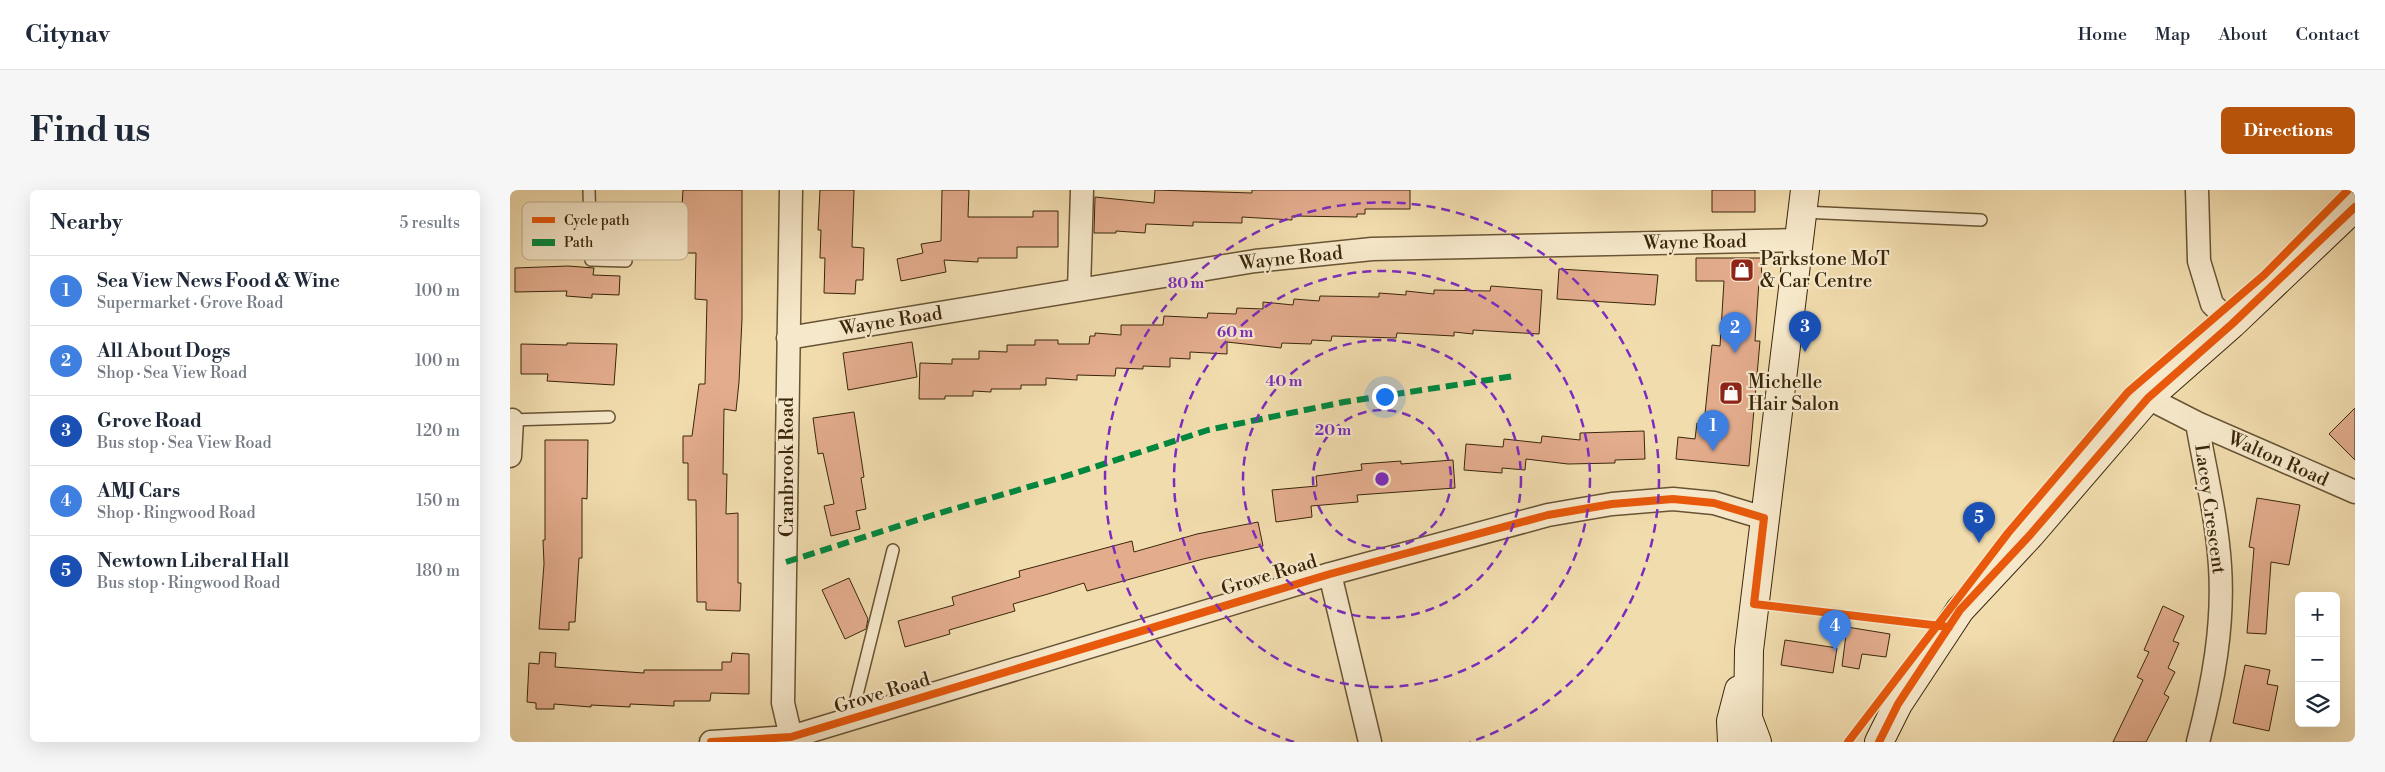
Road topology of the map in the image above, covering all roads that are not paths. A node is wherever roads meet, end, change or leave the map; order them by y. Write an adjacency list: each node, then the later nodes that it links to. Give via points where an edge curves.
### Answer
1 (791, 190): 12 (street, Cranbrook Road)
2 (1082, 190): 10 (street)
3 (2197, 190): 11 (street, via 2199,261 2212,304)
4 (1803, 201): 6 (lane); 7 (main road)
5 (2355, 207): 11 (main road)
6 (1982, 220)
7 (1799, 240): 10 (street, Wayne Road, via 1372,249 1255,261); 19 (main road)
8 (591, 260): 9 (lane)
9 (626, 261)
10 (1079, 290): 12 (street, Wayne Road)
11 (2232, 324): 13 (main road)
12 (788, 338): 25 (street, Cranbrook Road, via 783,703)
13 (2148, 398): 16 (street, Walton Road); 23 (main road, via 2030,535 1960,610)
14 (609, 417): 15 (lane)
15 (511, 420): 17 (street)
16 (2197, 423): 18 (street, Walton Road); 32 (street, Lacey Crescent, via 2220,565 2219,625 2212,689)
17 (510, 456)
18 (2355, 492)
19 (1764, 518): 21 (street, Grove Road, via 1714,503 1674,499 1612,504 1548,515); 22 (main road)
20 (893, 550): 24 (lane)
21 (1330, 574): 24 (street, Grove Road); 27 (street)
22 (1749, 650): 28 (main road, via 1731,721); 29 (main road, via 1748,718)
23 (1898, 704): 30 (main road); 31 (main road)
24 (851, 719): 25 (street, Grove Road)
25 (791, 740): 26 (street, Grove Road)
26 (711, 742)
27 (1370, 742)
28 (1732, 742)
29 (1756, 742)
30 (1866, 742)
31 (1879, 742)
32 (2198, 742)

